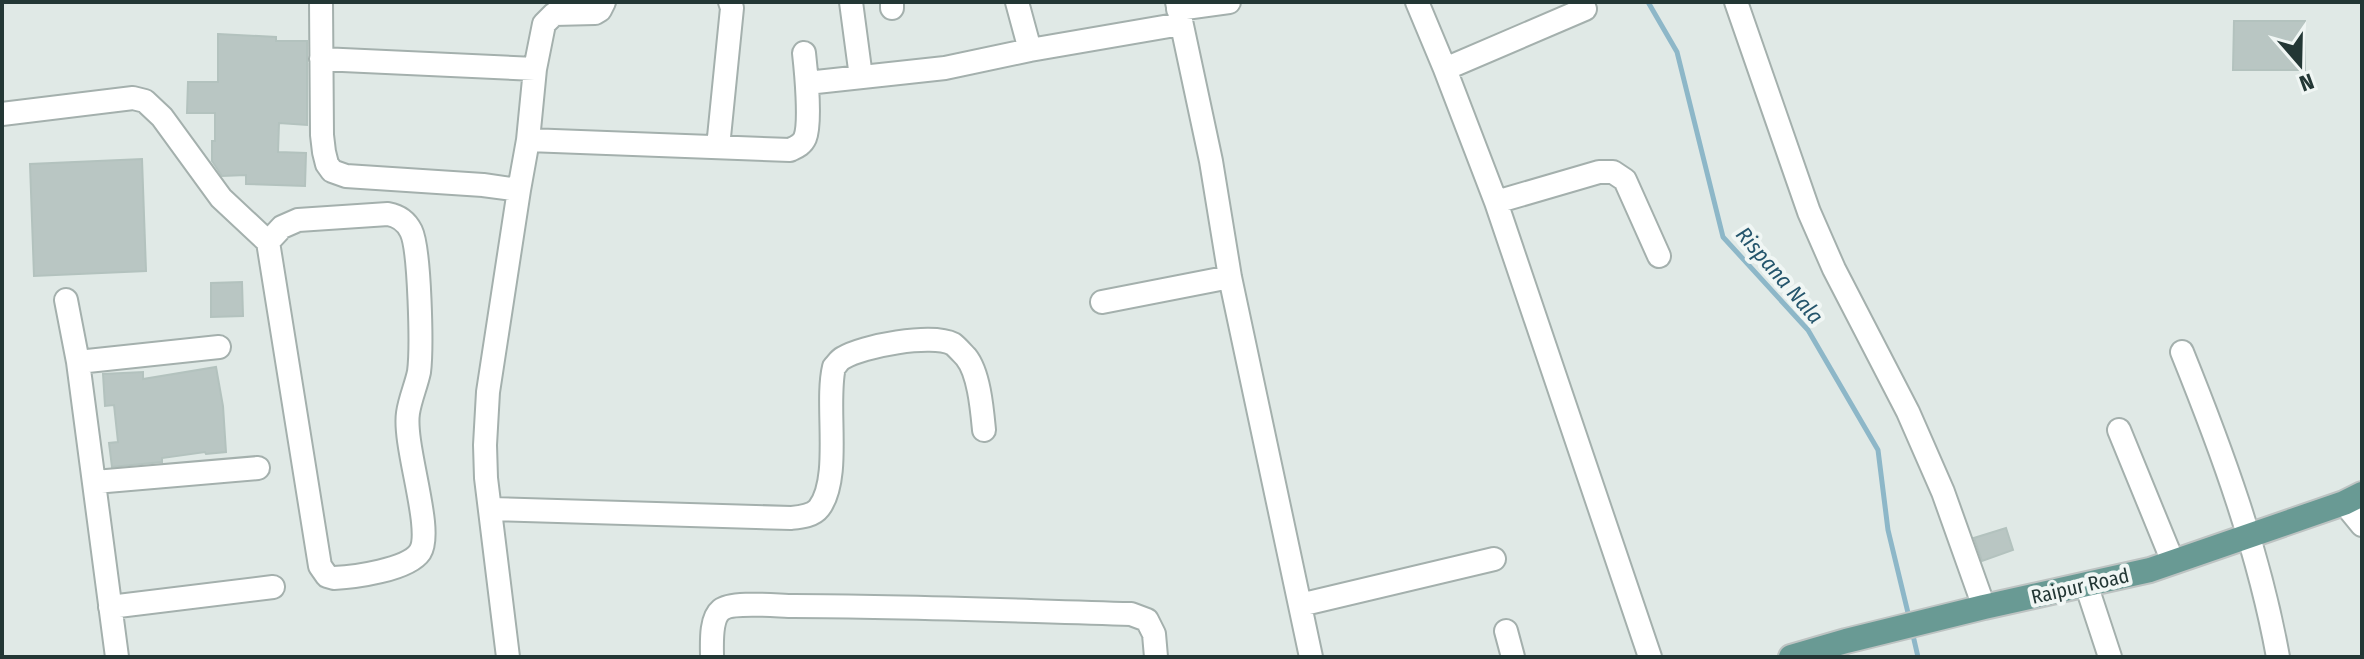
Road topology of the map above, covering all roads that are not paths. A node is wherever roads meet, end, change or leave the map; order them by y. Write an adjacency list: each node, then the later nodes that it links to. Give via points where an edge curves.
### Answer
1 (321, 2): 13 (street)
2 (604, 2): 14 (street, via 595,13 550,17)
3 (730, 2): 20 (street)
4 (851, 2): 16 (street)
5 (1017, 2): 11 (street)
6 (1229, 2): 10 (street)
7 (1417, 2): 15 (street)
8 (1736, 2): 45 (street, via 1809,212 1908,412)
9 (1585, 9): 15 (street)
10 (1179, 12): 11 (street); 25 (street)
11 (1030, 50): 16 (street, via 989,61)
12 (804, 53): 17 (street)
13 (321, 59): 14 (street); 21 (street, via 322,135 332,171)
14 (535, 69): 19 (street)
15 (1445, 69): 22 (street)
16 (861, 77): 17 (street)
17 (807, 83): 20 (street, via 806,136 801,145 778,151)
18 (2, 114): 23 (street, via 133,98 145,101 221,198)
19 (528, 140): 20 (street); 21 (street)
20 (718, 147)
21 (519, 190): 36 (street, via 488,392 485,445)
22 (1496, 202): 24 (street, via 1613,172 1625,180); 54 (street)
23 (268, 242): 23 (street, via 298,220 388,214 404,220 412,232 420,339 407,435 424,536 417,556 405,564 334,578 320,566)
24 (1659, 256)
25 (1230, 277): 27 (street); 43 (street)
26 (66, 300): 30 (street)
27 (1102, 302)
28 (219, 347): 30 (street)
29 (2182, 352): 38 (street, via 2233,482)
30 (78, 362): 34 (street)
31 (984, 430): 36 (street, via 968,360 952,344 931,340 889,345 841,358 834,367 830,471 826,494 812,514 791,518)
32 (2119, 430): 40 (street)
33 (258, 468): 34 (street)
34 (95, 482): 44 (street)
35 (2353, 498): 37 (street); 38 (main road, Raipur Road)
36 (491, 509): 49 (street)
37 (2362, 525)
38 (2247, 536): 40 (main road, Raipur Road); 56 (street)
39 (1494, 559): 43 (street)
40 (2173, 562): 41 (main road, Raipur Road)
41 (2086, 584): 45 (main road, Raipur Road); 55 (street)
42 (273, 587): 44 (street)
43 (1300, 605): 52 (street)
44 (110, 607): 48 (street)
45 (1984, 607): 47 (main road, Raipur Road)
46 (1506, 631): 53 (street)
47 (1797, 656)
48 (117, 657)
49 (508, 657)
50 (712, 657): 51 (street, via 718,613 731,606 755,605 1131,614 1147,620)
51 (1156, 657)
52 (1311, 657)
53 (1513, 657)
54 (1650, 657)
55 (2110, 657)
56 (2278, 657)

